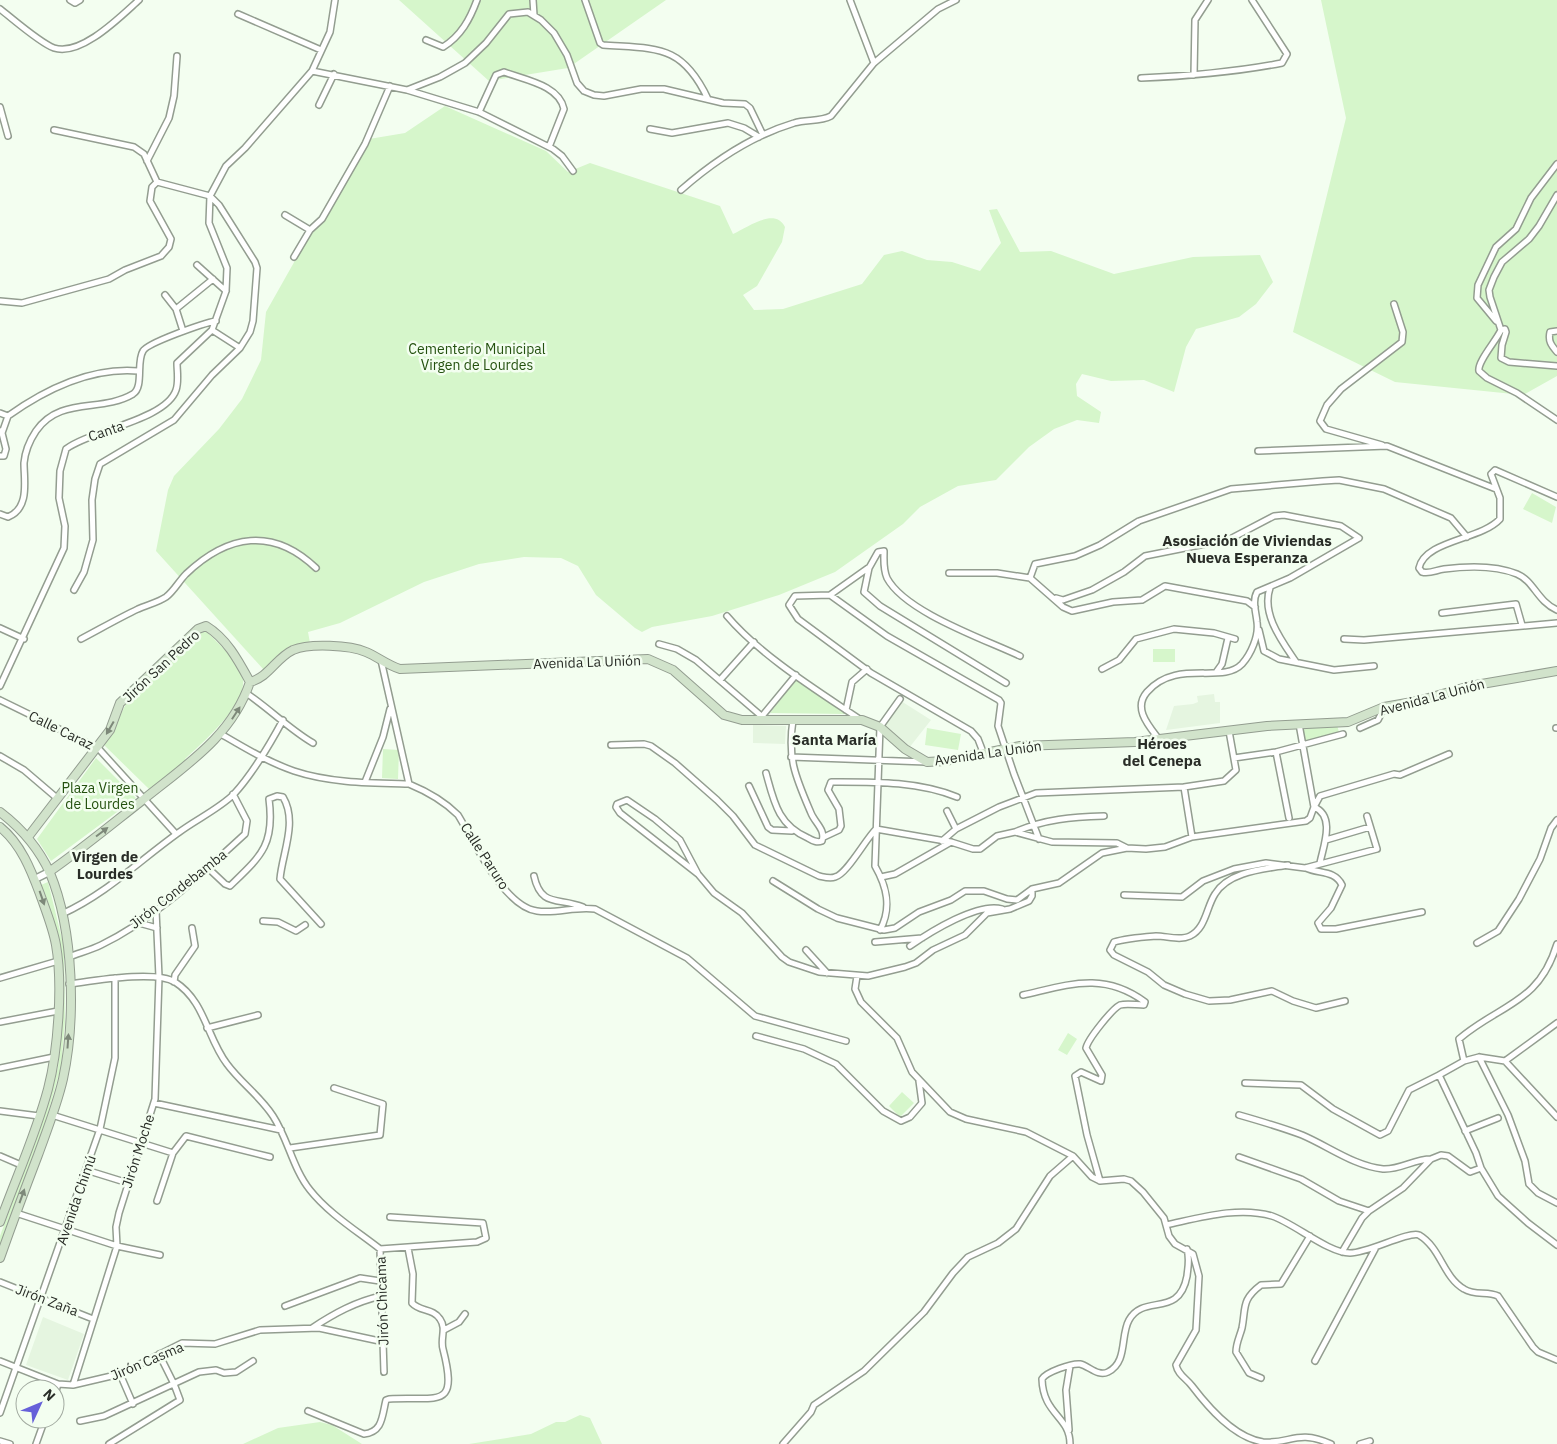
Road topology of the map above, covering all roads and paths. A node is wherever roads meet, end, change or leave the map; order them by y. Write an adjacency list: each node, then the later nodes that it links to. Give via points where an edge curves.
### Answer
1 (70, 0): 2 (street, via 75,3)
2 (80, 0)
3 (139, 0): 12 (street, via 94,39 63,49 51,46)
4 (335, 0): 16 (street, via 330,32)
5 (477, 0): 15 (street, via 465,27 450,42 443,47)
6 (533, 0): 14 (street)
7 (585, 0): 25 (street, via 603,46 655,49 671,55 686,64)
8 (850, 0): 18 (street)
9 (956, 0): 18 (street, via 938,9)
10 (1208, 0): 21 (street, via 1195,20)
11 (1252, 0): 21 (street, via 1287,54 1286,58 1259,68)
12 (0, 9)
13 (238, 14): 16 (street)
14 (534, 15): 24 (street, via 509,14 465,64); 25 (street, via 562,43 577,84 584,91 604,96 641,88 664,89)
15 (426, 40)
16 (321, 50): 19 (street)
17 (178, 56): 34 (street, via 169,118)
18 (874, 63): 32 (street, via 832,116 796,122)
19 (312, 71): 20 (street); 40 (street, via 226,166)
20 (334, 74): 23 (street); 26 (street)
21 (1194, 75): 22 (street)
22 (1141, 78)
23 (390, 86): 24 (street); 42 (street, via 365,144 322,219)
24 (407, 90): 28 (street)
25 (708, 99): 32 (street, via 745,104 750,108)
26 (319, 105)
27 (0, 107): 31 (street)
28 (479, 112): 33 (street); 33 (street, via 499,73 549,89 559,95 564,109)
29 (650, 129): 32 (street, via 672,133 728,123)
30 (54, 130): 34 (street, via 134,147 144,154)
31 (8, 136)
32 (761, 136): 38 (street, via 711,163)
33 (549, 147): 36 (street, via 562,156)
34 (147, 161): 37 (street)
35 (1557, 164): 52 (street, via 1531,198 1516,229 1496,248 1478,285 1477,298)
36 (573, 172)
37 (157, 182): 40 (street); 48 (street, via 152,188 150,201 171,239 161,256 109,279 69,291 22,303)
38 (681, 190)
39 (1557, 194): 52 (street, via 1539,226 1502,262 1494,277 1490,297)
40 (210, 196): 46 (street, Canta, via 209,223 227,268); 57 (street, via 219,205 257,268 250,332)
41 (285, 215): 42 (street)
42 (310, 230): 43 (street)
43 (294, 257)
44 (197, 265): 45 (street)
45 (213, 279): 46 (street); 50 (street)
46 (226, 291): 51 (street, Canta)
47 (165, 295): 50 (street)
48 (0, 301)
49 (1394, 304): 65 (street, via 1403,332 1402,342 1341,389 1327,405 1320,422 1326,429)
50 (176, 309): 55 (street)
51 (216, 321): 53 (street, Canta); 55 (street)
52 (1498, 324): 54 (street)
53 (212, 330): 57 (street); 90 (street, Canta, via 177,363 176,390 169,401 131,422 89,436 66,448 60,471 59,498 65,526 64,548)
54 (1501, 330): 59 (street, via 1506,332 1500,354 1503,360); 63 (street, via 1479,362 1479,371)
55 (183, 331): 60 (street, via 148,345 140,356)
56 (1557, 331): 58 (street, via 1550,332 1549,337)
57 (240, 348): 77 (street, via 174,420 100,464 94,479 92,500 93,540 84,572)
58 (1557, 352)
59 (1557, 366)
60 (138, 371): 62 (street, via 120,369 67,383 36,396); 70 (street, via 138,387 134,393 105,404 72,406 54,415 38,429 30,441 24,462 24,498 13,515)
61 (0, 414): 62 (street)
62 (8, 416): 64 (street)
63 (1557, 420)
64 (1, 432): 67 (street, via 6,449 4,456)
65 (1387, 446): 66 (street); 68 (street)
66 (1258, 451)
67 (0, 456)
68 (1496, 489): 69 (street, via 1491,474 1497,469); 71 (street, via 1500,498 1500,519)
69 (1557, 497)
70 (0, 514)
71 (1467, 537): 75 (street, via 1458,524 1440,512 1369,485 1340,480 1248,486 1139,521 1075,556 1035,564); 81 (street, via 1428,552 1419,565 1420,570 1427,573 1489,567 1516,574 1528,582 1540,599)
72 (316, 568): 91 (street, via 302,554 282,545 254,539 240,541 201,560 166,597)
73 (869, 568): 78 (street); 95 (street, via 882,550 887,577 905,598 929,614); 106 (street, via 863,586 871,598)
74 (949, 573): 75 (street, via 997,573)
75 (1030, 578): 79 (street)
76 (1270, 588): 79 (street, via 1359,538 1340,526 1274,516 1230,539 1145,556 1092,590 1063,600); 80 (street, via 1254,596); 97 (street, via 1266,599 1269,611 1280,638)
77 (74, 590)
78 (830, 595): 99 (street, via 799,595 789,605 798,619); 129 (street, via 887,636 999,700 998,726)
79 (1056, 598): 80 (street, via 1063,608 1076,611 1113,602 1142,600 1165,586 1173,586 1247,601)
80 (1255, 608): 85 (street)
81 (1557, 610)
82 (1442, 613): 86 (street, via 1516,604)
83 (727, 616): 93 (street)
84 (1557, 623): 86 (street)
85 (1258, 624): 97 (street, via 1264,651 1279,659); 101 (street, via 1254,644 1242,664 1229,671)
86 (1522, 625): 89 (street, via 1364,640)
87 (0, 628): 90 (street)
88 (1228, 638): 92 (street); 100 (street, via 1188,629 1139,637 1119,660); 101 (street, via 1222,664)
89 (1344, 638)
90 (24, 639): 107 (street, Canta)
91 (81, 639)
92 (1235, 639)
93 (754, 642): 103 (street); 104 (street)
94 (659, 644): 104 (street, via 677,649 696,660)
95 (1020, 656)
96 (381, 660): 105 (main road, Avenida La Unión, via 357,648 307,647 293,650 265,676); 111 (street); 114 (main road, Avenida La Unión, via 400,669 648,659 673,670 724,715 742,720)
97 (1296, 662): 98 (street, via 1334,670)
98 (1374, 666)
99 (867, 669): 113 (street, via 852,682); 130 (street, via 971,731)
100 (1102, 669)
101 (1217, 671): 124 (street, via 1171,675 1149,690 1142,698 1142,711 1145,722)
102 (1557, 671): 112 (main road, Avenida La Unión, via 1470,686)
103 (796, 675): 113 (street); 114 (street)
104 (720, 680): 114 (street)
105 (250, 682): 108 (main road); 128 (main road, Jirón San Pedro, one-way to 128, via 217,633 206,626 198,629 120,702 115,720)
106 (1006, 683)
107 (0, 686)
108 (246, 693): 115 (street); 122 (main road, one-way to 108)
109 (900, 699): 119 (street)
110 (0, 700): 128 (street, Calle Caraz)
111 (390, 707): 140 (street, via 383,737); 142 (street)
112 (1384, 707): 118 (main road, Avenida La Unión, via 1348,722); 120 (street, via 1378,720)
113 (846, 710): 117 (street)
114 (764, 718): 116 (main road, Avenida La Unión)
115 (283, 720): 125 (street); 134 (street)
116 (793, 720): 117 (main road, Avenida La Unión); 135 (street, via 789,744)
117 (862, 720): 119 (main road, Avenida La Unión)
118 (1298, 723): 121 (main road, Avenida La Unión); 127 (street)
119 (880, 727): 137 (street); 138 (main road, Avenida La Unión, via 905,749)
120 (1360, 728)
121 (1229, 731): 124 (main road, Avenida La Unión); 136 (street)
122 (221, 734): 134 (street, Calle Paruro); 148 (main road, via 196,759)
123 (1343, 734): 127 (street)
124 (1158, 738): 129 (main road, Avenida La Unión)
125 (313, 743)
126 (611, 745): 160 (street, via 651,746 717,800 755,845 819,876 829,878 841,874)
127 (1303, 746): 131 (street); 150 (street)
128 (98, 748): 147 (main road, Jirón San Pedro); 148 (street, Calle Caraz)
129 (1005, 748): 130 (main road, Avenida La Unión); 149 (street)
130 (983, 752): 138 (main road, Avenida La Unión)
131 (1276, 752): 136 (street); 155 (street)
132 (1450, 754): 150 (street, via 1400,775 1323,795)
133 (0, 756): 147 (street, via 24,770)
134 (262, 757): 140 (street, Calle Paruro, via 302,773); 145 (street)
135 (791, 758): 137 (street); 165 (street, via 802,792)
136 (1234, 758): 144 (street, via 1236,770 1229,778)
137 (878, 761): 138 (street); 141 (street)
138 (927, 762)
139 (766, 773): 162 (street, via 776,808)
140 (365, 782): 142 (street, Calle Paruro)
141 (878, 782): 146 (street, via 934,788); 160 (street); 165 (street, via 830,783 830,795 839,809 841,826)
142 (409, 784): 185 (street, Calle Paruro, via 458,815 493,872 523,906 558,912)
143 (749, 786): 162 (street, via 768,827)
144 (1184, 787): 149 (street, via 1036,793); 166 (street)
145 (233, 794): 164 (street); 175 (street, Jirón Condebamba, via 247,821 247,829)
146 (956, 797)
147 (58, 798): 167 (main road, Jirón San Pedro)
148 (145, 798): 164 (street, Calle Caraz); 177 (main road, one-way to 148)
149 (1024, 798): 157 (street); 161 (street)
150 (1314, 807): 166 (street, via 1310,818 1298,824); 169 (street, via 1327,827)
151 (947, 811): 161 (street)
152 (0, 812): 167 (main road)
153 (1104, 816): 157 (street, via 1062,817)
154 (1367, 816): 159 (street)
155 (1289, 818)
156 (1557, 820): 199 (street, via 1520,899 1498,931)
157 (1033, 824): 163 (street); 168 (street)
158 (0, 826): 181 (main road, via 19,848)
159 (1370, 827): 169 (street); 173 (street, via 1377,849)
160 (876, 829): 170 (street); 180 (street, via 875,866)
161 (956, 829): 170 (street)
162 (792, 831): 165 (street, via 819,842)
163 (1015, 832): 168 (street); 171 (street, via 997,836 980,849)
164 (176, 834): 189 (street, via 116,882)
165 (824, 837)
166 (1192, 837): 172 (street, via 1165,847)
167 (28, 838): 177 (main road)
168 (1040, 839): 172 (street, via 1117,843)
169 (1326, 840): 173 (street)
170 (942, 841): 171 (street)
171 (952, 842): 180 (street, via 895,874)
172 (1128, 848): 183 (street, via 1102,853 1059,883)
173 (1320, 864): 176 (street)
174 (1288, 865): 176 (street); 184 (street, via 1266,863 1234,869 1203,881 1182,897); 213 (street, via 1244,874 1226,883 1216,893 1203,924 1190,936 1121,940 1114,942 1110,950 1164,985 1209,1001 1230,1000 1268,991 1316,1008)
175 (208, 868): 186 (street, Jirón Condebamba); 192 (street, via 230,886 264,851 270,836 269,800 283,797 287,803 288,840 280,879)
176 (1305, 868): 188 (street, via 1331,874 1342,885 1331,908 1318,923 1321,929)
177 (49, 872): 181 (street); 189 (main road)
178 (698, 874): 178 (street, via 680,840 662,824 627,800 617,804 620,813); 205 (street, via 782,957)
179 (534, 876): 185 (street, via 540,894 548,900)
180 (881, 877): 196 (street, via 888,908)
181 (35, 879): 204 (main road, one-way to 204, via 54,935)
182 (773, 881): 196 (street, via 837,918)
183 (1032, 889): 187 (street, via 1028,901); 196 (street, via 1017,900 984,891 965,891 919,912 895,928)
184 (1124, 895)
185 (583, 907): 220 (street, via 595,909 687,958 755,1016)
186 (156, 910): 191 (street, Jirón Condebamba); 194 (street, Jirón Moche)
187 (1005, 910): 197 (street, via 995,907 975,911); 206 (street, via 987,913 965,935 933,950 916,963 884,973)
188 (1422, 912)
189 (62, 914): 203 (main road)
190 (263, 921): 193 (street, via 270,920 296,931)
191 (138, 923): 194 (street); 203 (street, Jirón Condebamba, via 101,945)
192 (321, 924)
193 (305, 926)
194 (156, 928): 207 (street, Jirón Moche)
195 (192, 928): 210 (street, via 194,946 175,975)
196 (880, 930)
197 (922, 938): 198 (street); 201 (street)
198 (875, 942)
199 (1477, 943)
200 (1557, 944): 223 (street, via 1551,965 1520,1000 1473,1026 1459,1039)
201 (910, 946)
202 (806, 950): 205 (street)
203 (68, 958): 211 (main road)
204 (58, 961): 208 (street); 214 (main road)
205 (827, 973): 206 (street)
206 (857, 976): 227 (street, via 855,989 861,1002 897,1038)
207 (159, 977): 209 (street); 210 (street); 230 (street, Jirón Moche)
208 (0, 978)
209 (115, 978): 211 (street); 237 (street, Avenida Chimú, via 115,1058)
210 (174, 982): 218 (street, Jirón Chicama, via 201,1010)
211 (69, 984): 232 (main road, one-way to 211, via 63,1078 67,1048)
212 (1023, 996): 251 (street, via 1074,983 1097,982 1131,992 1145,1002 1144,1005 1124,1005 1115,1009 1088,1041 1086,1048 1102,1075 1100,1081 1081,1072 1075,1076)
213 (1345, 1001)
214 (58, 1012): 216 (street); 221 (main road)
215 (258, 1014): 218 (street)
216 (0, 1022)
217 (1557, 1022): 224 (street)
218 (207, 1028): 238 (street, Jirón Chicama, via 227,1065 262,1102)
219 (756, 1036): 227 (street, via 804,1049 836,1064 883,1111 901,1121 910,1117 922,1103)
220 (846, 1042)
221 (54, 1057): 225 (street); 234 (main road, via 48,1091)
222 (1479, 1057): 223 (street); 224 (street); 254 (street, via 1508,1115 1530,1184 1538,1193)
223 (1464, 1061): 226 (street)
224 (1505, 1061): 235 (street)
225 (0, 1068)
226 (1439, 1075): 228 (street, via 1409,1090 1388,1131 1380,1135 1333,1109 1301,1085); 239 (street)
227 (919, 1080): 244 (street, via 950,1112 966,1119 1026,1132)
228 (1245, 1083)
229 (334, 1088): 241 (street, via 383,1104 380,1135)
230 (154, 1103): 238 (street); 240 (street, Jirón Moche)
231 (0, 1111): 234 (street)
232 (52, 1115): 237 (street); 256 (main road, one-way to 232)
233 (1239, 1115): 247 (street, via 1302,1135 1369,1166 1385,1169 1414,1160)
234 (39, 1116): 248 (main road)
235 (1557, 1117)
236 (1498, 1118): 239 (street)
237 (100, 1129): 240 (street); 250 (street, Avenida Chimú)
238 (281, 1130): 241 (street, Jirón Chicama)
239 (1465, 1130): 249 (street)
240 (140, 1142): 242 (street); 252 (street, Jirón Moche)
241 (290, 1148): 265 (street, Jirón Chicama, via 300,1176 310,1191)
242 (173, 1153): 245 (street, via 186,1136); 253 (street)
243 (0, 1156): 248 (street)
244 (1073, 1156): 251 (street, via 1092,1177); 306 (street, via 1050,1176 1016,1229 998,1243 968,1257 924,1312 864,1371 814,1405)
245 (270, 1157)
246 (1240, 1157): 255 (street, via 1301,1178 1338,1201)
247 (1431, 1159): 249 (street, via 1444,1155 1470,1172); 255 (street, via 1403,1188)
248 (21, 1165): 258 (main road)
249 (1480, 1168): 262 (street, via 1498,1196)
250 (86, 1170): 252 (street); 260 (street, Avenida Chimú)
251 (1100, 1181): 259 (street, via 1131,1181 1164,1218)
252 (128, 1182): 263 (street, Jirón Moche, via 116,1226)
253 (157, 1201)
254 (1557, 1203)
255 (1369, 1211): 268 (street)
256 (16, 1213): 260 (street); 270 (main road)
257 (390, 1218): 264 (street, via 477,1222 485,1226 486,1238 483,1241)
258 (0, 1222)
259 (1166, 1226): 261 (street, via 1220,1215 1256,1213 1273,1216); 266 (street, via 1175,1244)
260 (66, 1230): 263 (street); 274 (street, Avenida Chimú)
261 (1310, 1236): 268 (street); 290 (street, via 1282,1284 1261,1285 1249,1297 1243,1311 1236,1352 1249,1373)
262 (1557, 1245)
263 (117, 1246): 269 (street); 277 (street, Jirón Moche)
264 (408, 1248): 265 (street); 279 (street, via 412,1303 417,1308 435,1313)
265 (380, 1249): 271 (street, Jirón Chicama)
266 (1187, 1249): 286 (street, via 1190,1259 1185,1286 1180,1294 1170,1302 1145,1308 1131,1316 1126,1326 1122,1354 1107,1373 1082,1365); 308 (street, via 1196,1261 1199,1276 1198,1310 1196,1330 1176,1365 1181,1375 1211,1411 1240,1434 1265,1443 1304,1436)
267 (1375, 1249): 268 (street); 282 (street, via 1412,1234 1419,1235 1443,1261 1458,1285 1473,1293 1498,1296 1533,1347); 285 (street)
268 (1342, 1252)
269 (160, 1255)
270 (0, 1258)
271 (380, 1281): 273 (street, Jirón Chicama); 275 (street, via 360,1278)
272 (0, 1282): 274 (street, Jirón Zaña)
273 (381, 1296): 278 (street, via 342,1308); 280 (street, Jirón Chicama)
274 (41, 1298): 277 (street, Jirón Zaña); 287 (street, Avenida Chimú)
275 (285, 1306)
276 (465, 1314): 279 (street, via 459,1322)
277 (93, 1319): 294 (street, Jirón Moche)
278 (312, 1328): 280 (street, Jirón Casma); 281 (street, Jirón Casma, via 260,1330 215,1344 182,1343)
279 (444, 1330): 296 (street, via 442,1344 449,1386 440,1397 386,1400 378,1430 364,1434)
280 (384, 1342): 288 (street, Jirón Chicama)
281 (159, 1354): 289 (street, Jirón Casma); 293 (street)
282 (1557, 1360)
283 (0, 1361): 287 (street, Jirón Casma)
284 (253, 1361): 293 (street, via 236,1372 199,1372)
285 (1315, 1361)
286 (1070, 1366): 300 (street, via 1066,1390); 300 (street, via 1049,1372 1042,1379 1049,1407)
287 (16, 1368): 291 (street, Jirón Casma); 297 (street, Avenida Chimú)
288 (384, 1372)
289 (120, 1374): 294 (street, Jirón Casma); 295 (street)
290 (1261, 1378)
291 (45, 1379)
292 (65, 1384): 294 (street, Jirón Casma)
293 (174, 1384): 295 (street); 305 (street, via 180,1397 177,1403)
294 (73, 1385)
295 (133, 1404): 298 (street, via 104,1416)
296 (308, 1411)
297 (0, 1413)
298 (80, 1421)
299 (42, 1429): 304 (street)
300 (1069, 1430): 307 (street)
301 (0, 1441): 303 (street)
302 (1370, 1441): 309 (street)
303 (10, 1444)
304 (36, 1444)
305 (109, 1444)
306 (783, 1444)
307 (1070, 1444)
308 (1330, 1444)
309 (1360, 1444)

